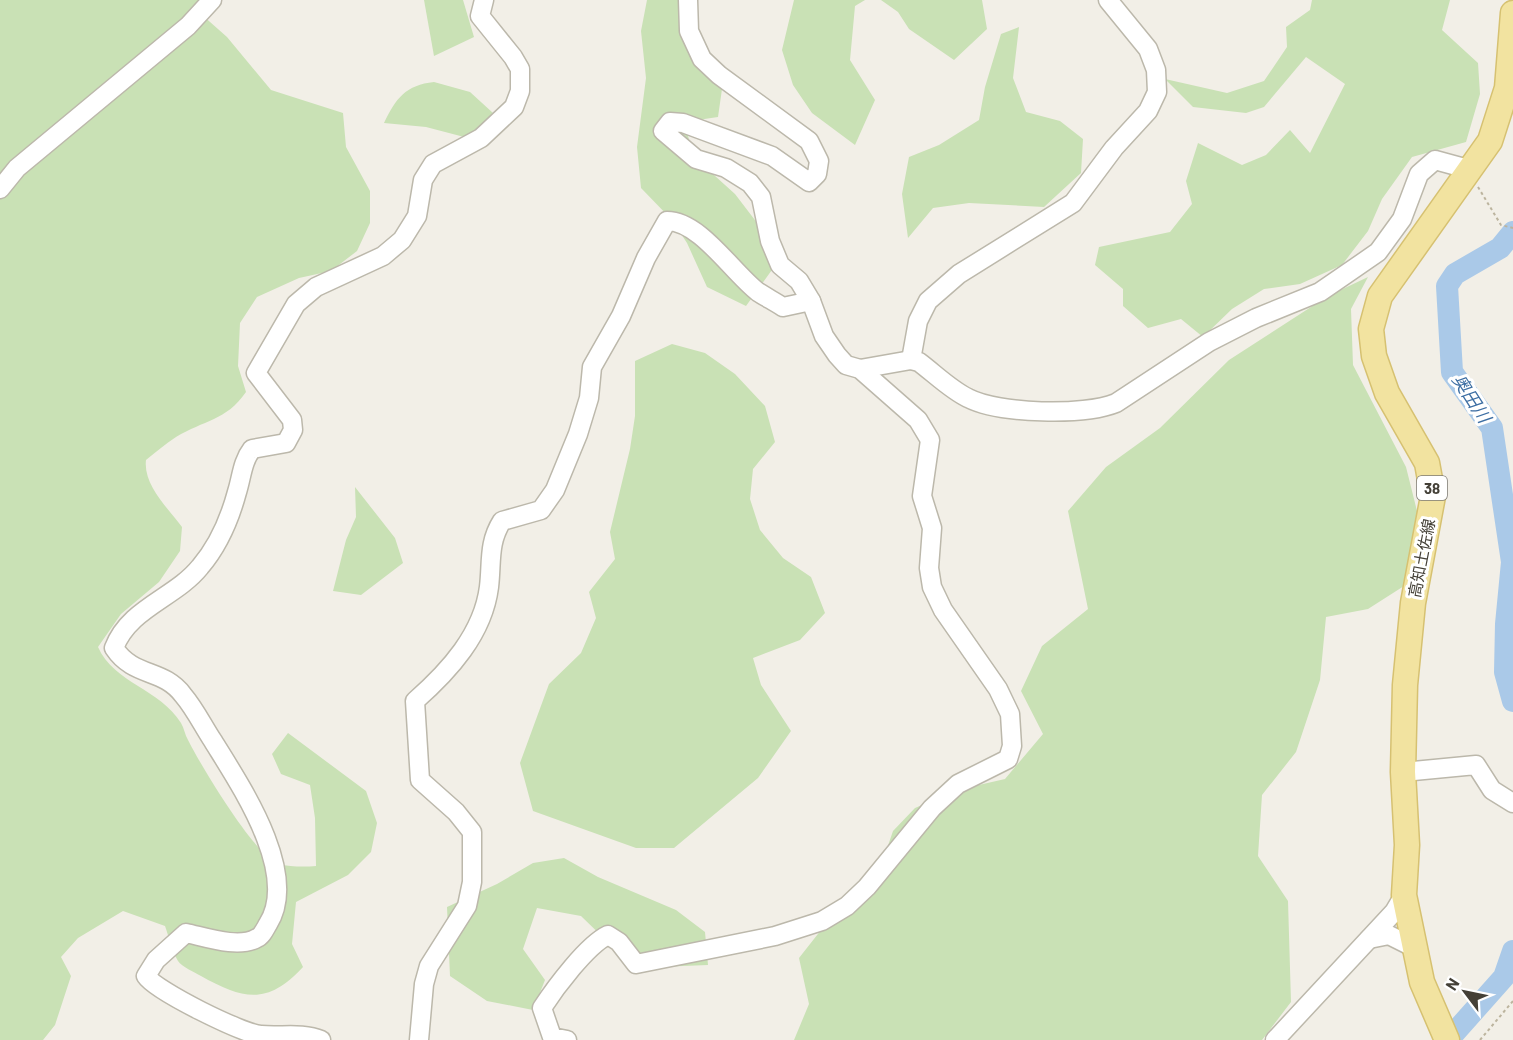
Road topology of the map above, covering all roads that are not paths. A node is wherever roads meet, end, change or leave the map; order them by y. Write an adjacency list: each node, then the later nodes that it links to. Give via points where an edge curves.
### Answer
1 (212, 0): 7 (street, via 181,32 17,168)
2 (484, 0): 16 (street, via 480,16 520,69 520,90 514,107 481,138 433,164 423,180 417,216 402,240 383,256 316,287 296,304 256,373 292,420 293,430 286,443 252,449 244,459 225,527 200,567 137,616 118,636 114,648 129,666 170,682 183,694 263,828 277,892 274,914 259,938 229,941 186,933 156,960 146,976 173,998 259,1035 310,1036)
3 (688, 0): 8 (street, via 689,31 702,59 809,141 819,161 817,174 809,182 772,156 683,123 670,122 663,131 696,159 726,168 750,183 761,196 770,241 780,265 799,281)
4 (1108, 0): 9 (street, via 1148,49 1156,70 1157,92 1148,111 1073,202 959,274 928,301 918,321)
5 (1513, 13): 6 (main road, 高知土佐線 / 38, via 1507,88 1490,141)
6 (1468, 169): 9 (street, via 1435,160 1419,174 1402,219 1371,257 1320,292 1209,342 1103,408 1067,413 988,405 968,398); 11 (main road, 高知土佐線 / 38, via 1380,296 1371,329 1374,356 1386,393 1427,463 1433,496 1413,603 1405,685)
7 (0, 189)
8 (811, 301): 10 (street, via 824,336 837,355 846,364); 17 (street, via 783,307 758,291 697,232 676,221 667,221 592,367 589,398 555,490 541,510 501,520 492,536 489,590 475,631 454,663 415,701 420,780 472,832 472,882 467,906 429,966)
9 (911, 360): 10 (street)
10 (860, 369): 18 (street, via 918,420 930,440 922,496 932,528 932,587 1010,714 1012,746 1008,759 958,784 932,808 867,887 847,906 822,921 775,936 636,964 609,935 598,940 556,986 542,1008 552,1036)
11 (1403, 772): 12 (street, via 1476,765 1492,790); 13 (main road, 高知土佐線 / 38, via 1407,845)
12 (1513, 803)
13 (1404, 895): 14 (street); 15 (main road, 高知土佐線 / 38)
14 (1369, 939): 15 (street, via 1389,935); 19 (street)
15 (1415, 948): 20 (main road, 高知土佐線 / 38, via 1422,982)
16 (321, 1040)
17 (419, 1040)
18 (567, 1040)
19 (1275, 1040)
20 (1448, 1040)

